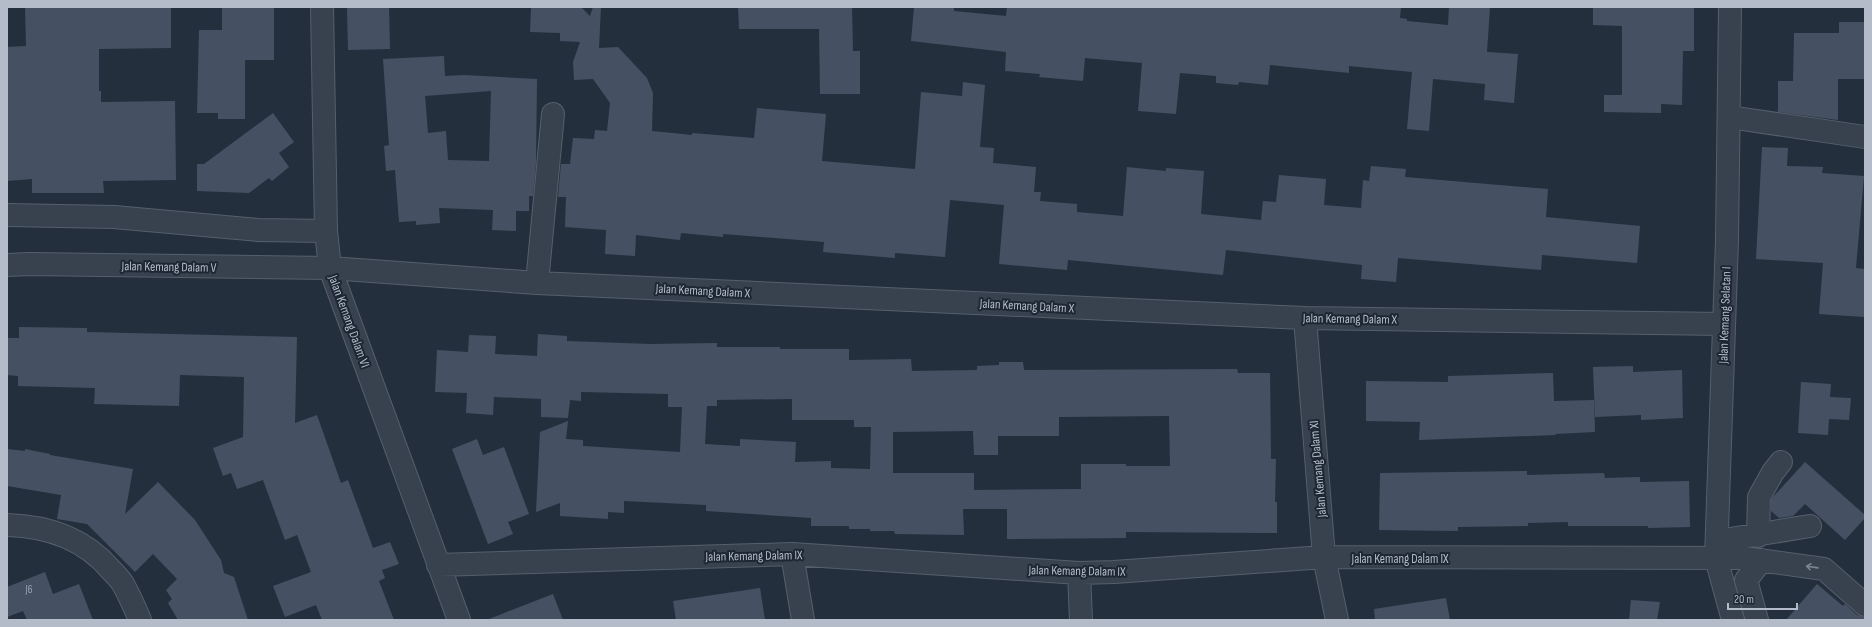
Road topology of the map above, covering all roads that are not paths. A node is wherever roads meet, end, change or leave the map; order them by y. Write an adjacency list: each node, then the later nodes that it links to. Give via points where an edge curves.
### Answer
1 (322, 7): 7 (street, Jalan Kemang Dalam VI)
2 (1730, 7): 4 (street, Jalan Kemang Selatan I)
3 (553, 114): 10 (street)
4 (1729, 117): 5 (street); 12 (street, Jalan Kemang Selatan I)
5 (1865, 137)
6 (7, 215): 7 (street, via 114,218 258,230)
7 (326, 231): 9 (street, Jalan Kemang Dalam VI)
8 (7, 265): 9 (street, Jalan Kemang Dalam V)
9 (330, 268): 10 (street, Jalan Kemang Dalam X); 21 (street, Jalan Kemang Dalam VI)
10 (536, 283): 11 (street, Jalan Kemang Dalam X)
11 (1305, 318): 12 (street, Jalan Kemang Dalam X); 19 (street, Jalan Kemang Dalam XI)
12 (1724, 324): 17 (street, Jalan Kemang Selatan I)
13 (1781, 462): 16 (street, via 1759,497)
14 (7, 525): 24 (street, via 30,525 60,533 82,544 103,560 122,583)
15 (1810, 526): 16 (street)
16 (1758, 536): 17 (street)
17 (1717, 550): 19 (street, Jalan Kemang Dalam IX); 20 (street); 29 (street, Jalan Kemang Selatan I)
18 (792, 554): 21 (street, Jalan Kemang Dalam IX); 22 (street, Jalan Kemang Dalam IX); 26 (street)
19 (1324, 557): 22 (street, Jalan Kemang Dalam IX); 28 (street, Jalan Kemang Dalam XI)
20 (1762, 560): 23 (street, one-way to 20, via 1824,569); 30 (street, via 1746,580)
21 (438, 565): 25 (street, Jalan Kemang Dalam VI)
22 (1079, 573): 27 (street)
23 (1865, 605)
24 (140, 620)
25 (459, 620)
26 (803, 620)
27 (1081, 620)
28 (1337, 620)
29 (1732, 620)
30 (1757, 620)

